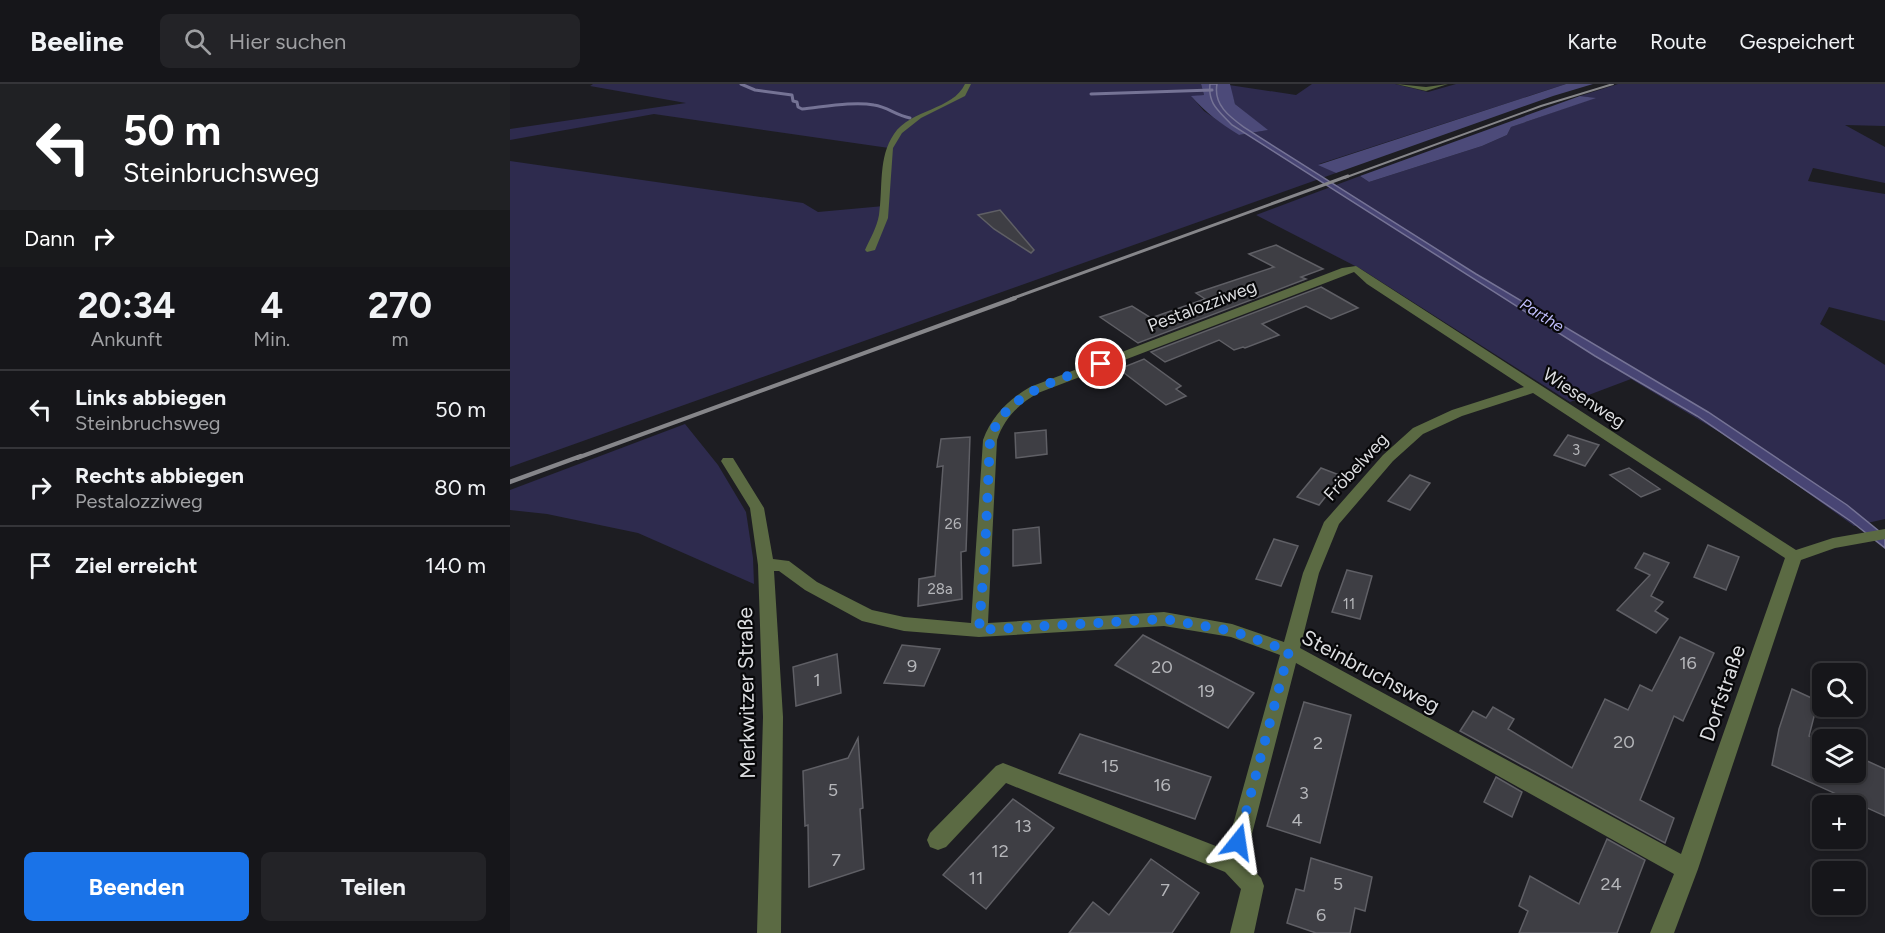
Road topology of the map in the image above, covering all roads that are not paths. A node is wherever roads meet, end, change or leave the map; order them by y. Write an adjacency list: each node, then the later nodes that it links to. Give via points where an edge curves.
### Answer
1 (968, 84): 4 (street, via 963,95 899,132 889,148 883,218)
2 (1399, 84): 3 (street, via 1417,89)
3 (1445, 84)
4 (870, 250)
5 (1356, 269): 6 (street, Wiesenweg); 11 (street, Pestalozziweg, via 1045,386 1018,401 993,429 990,440)
6 (1534, 388): 9 (street, Wiesenweg); 12 (street, Fröbelweg, via 1457,412 1418,431 1388,458 1332,522 1311,573)
7 (728, 461): 10 (street, Merkwitzer Straße, via 757,508)
8 (1885, 534): 9 (street, via 1833,543)
9 (1794, 556): 15 (street, Dorfstraße)
10 (766, 565): 11 (street, Steinbruchsweg, via 783,565 812,586 868,616 904,624); 16 (street, Merkwitzer Straße, via 773,717)
11 (979, 630): 12 (street, Steinbruchsweg, via 1164,619 1232,631)
12 (1289, 651): 14 (street, Fröbelweg); 15 (street, Steinbruchsweg)
13 (938, 840): 14 (street, via 1003,772)
14 (1233, 864): 17 (street, via 1253,886)
15 (1687, 869): 18 (street, Dorfstraße)
16 (769, 933)
17 (1242, 933)
18 (1662, 933)

